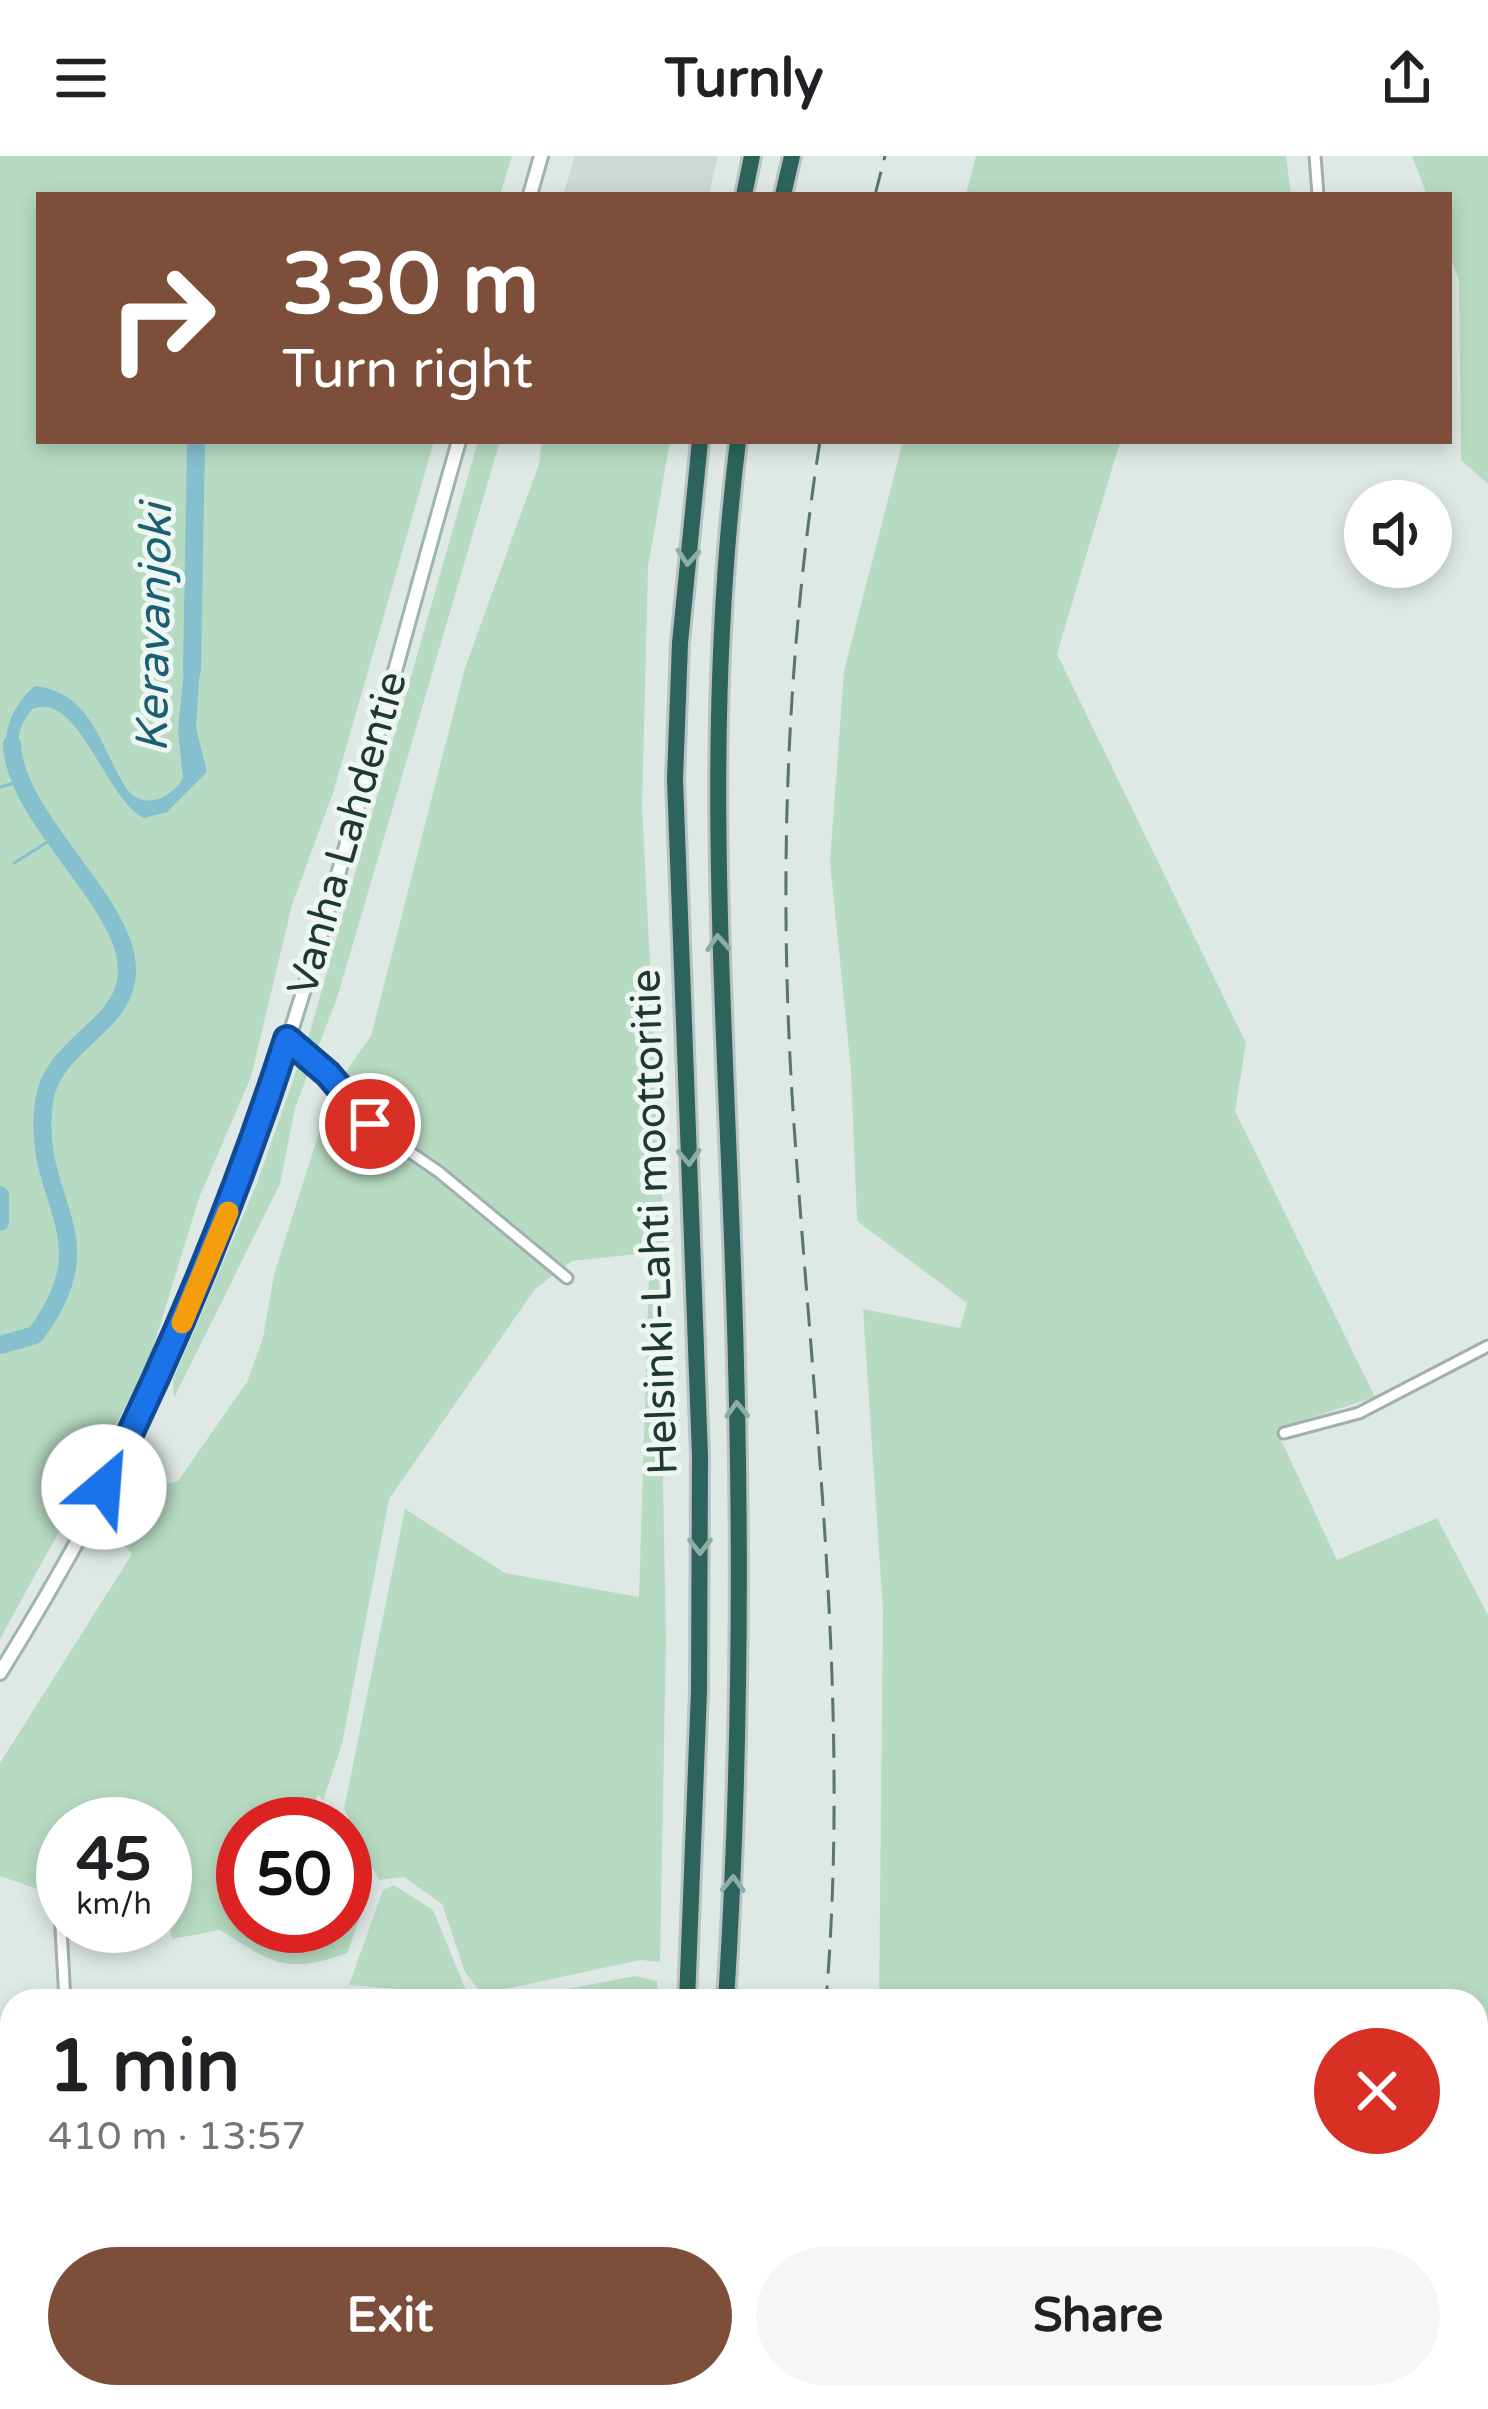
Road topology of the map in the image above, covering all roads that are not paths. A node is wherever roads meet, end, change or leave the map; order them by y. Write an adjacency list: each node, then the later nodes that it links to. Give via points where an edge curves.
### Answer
1 (541, 156): 5 (main road)
2 (752, 156): 6 (highway)
3 (792, 156): 7 (highway)
4 (1315, 156): 8 (street)
5 (531, 192)
6 (745, 192)
7 (784, 192)
8 (1318, 192)
9 (458, 444): 12 (main road, Vanha Lahdentie)
10 (700, 444): 19 (highway, Helsinki-Lahti moottoritie, one-way to 19, via 675,779 700,1456)
11 (738, 444): 20 (highway, Helsinki-Lahti moottoritie, one-way to 11, via 738,1455 714,778 717,645)
12 (287, 1039): 13 (street, via 370,1124); 16 (main road, Vanha Lahdentie, via 242,1178 162,1373)
13 (567, 1278)
14 (1488, 1346): 15 (street, via 1359,1413)
15 (1284, 1433)
16 (0, 1673)
17 (62, 1953): 18 (street)
18 (64, 1989)
19 (687, 1989)
20 (726, 1989)

